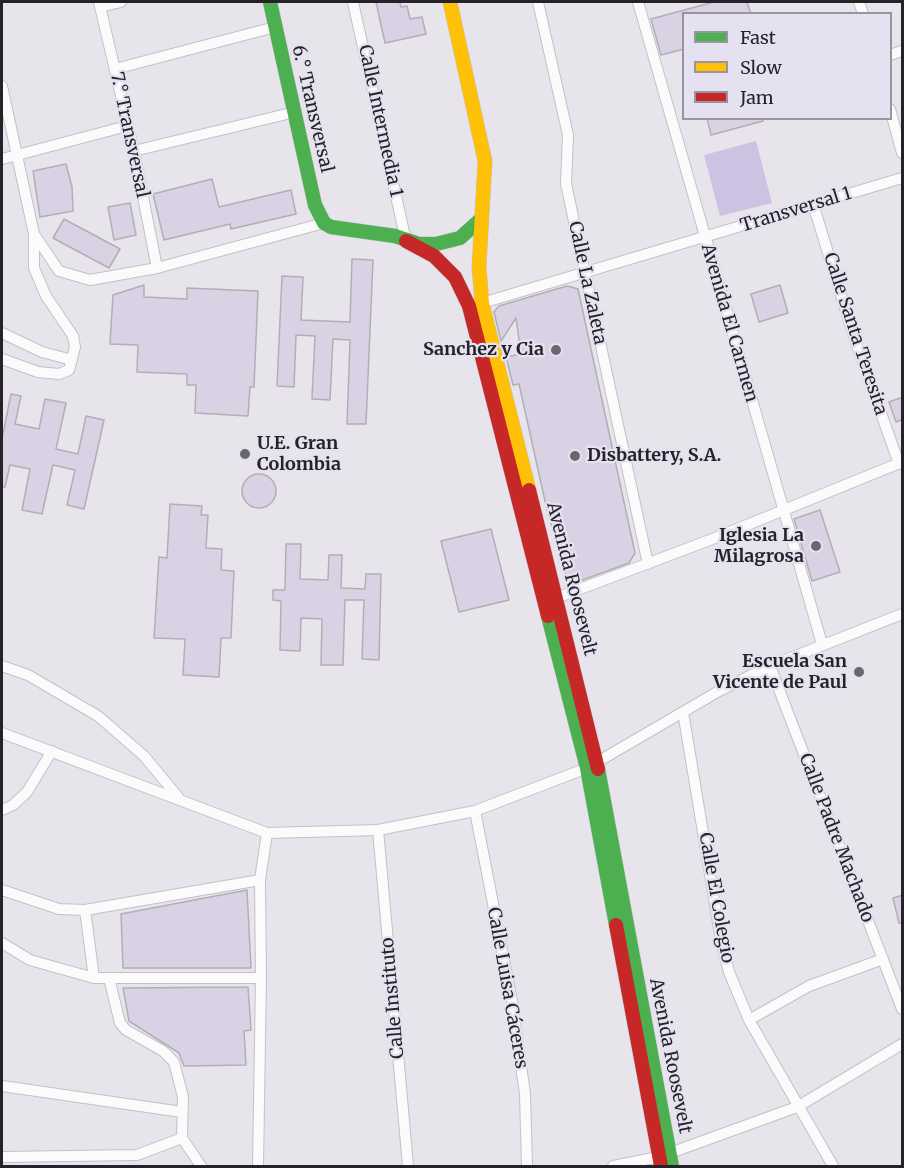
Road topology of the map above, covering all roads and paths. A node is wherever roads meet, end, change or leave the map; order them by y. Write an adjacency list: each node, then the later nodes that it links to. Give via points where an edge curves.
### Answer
1 (121, 2): 7 (street)
2 (270, 2): 8 (street, 6.° Transversal)
3 (354, 2): 24 (street, Calle Intermedia 1)
4 (450, 2): 20 (street, Avenida Roosevelt, via 485,161)
5 (538, 2): 26 (street, Calle La Zaleta, via 568,135 566,184)
6 (638, 2): 23 (street, Avenida El Carmen)
7 (100, 4): 9 (street, 7.° Transversal)
8 (275, 27): 9 (street); 11 (street, 6.° Transversal)
9 (115, 69): 13 (street, 7.° Transversal)
10 (2, 86): 16 (street)
11 (295, 112): 14 (street); 21 (street, 6.° Transversal, via 315,205)
12 (892, 113): 15 (street)
13 (127, 126): 14 (street, 7.° Transversal); 16 (street)
14 (134, 151): 25 (street, 7.° Transversal)
15 (903, 153)
16 (17, 154): 17 (street); 22 (street)
17 (2, 159)
18 (903, 177): 19 (street, Transversal 1)
19 (813, 204): 23 (street, Transversal 1); 31 (street, Calle Santa Teresita, via 852,331)
20 (480, 220): 24 (street, via 451,242); 27 (street, Avenida Roosevelt, via 478,267)
21 (324, 223): 24 (street); 25 (street)
22 (34, 234): 25 (street, via 59,270 90,280); 30 (street, via 34,268 46,296 73,336)
23 (705, 238): 26 (street, Transversal 1); 32 (street, Avenida El Carmen)
24 (406, 241): 34 (street, Avenida Roosevelt, via 434,256 455,277 469,306)
25 (158, 268)
26 (585, 272): 27 (street, Transversal 1); 33 (street, Calle La Zaleta)
27 (482, 303): 34 (street, Avenida Roosevelt)
28 (2, 333): 30 (street, via 42,352)
29 (2, 359): 30 (street, via 38,372 59,374 69,369)
30 (72, 360)
31 (901, 463): 32 (street)
32 (783, 511): 33 (street); 36 (street, Avenida El Carmen)
33 (648, 564): 34 (street)
34 (551, 599): 42 (street, Avenida Roosevelt)
35 (903, 614): 36 (street)
36 (822, 644): 38 (street)
37 (2, 666): 43 (street, via 28,675 98,716 144,756)
38 (770, 666): 39 (street); 52 (street, Calle Padre Machado)
39 (683, 712): 42 (street); 57 (street, Calle El Colegio, via 722,941 733,983)
40 (2, 733): 41 (street)
41 (52, 751): 43 (street); 44 (street, via 27,792)
42 (592, 765): 45 (street); 64 (street, Avenida Roosevelt)
43 (178, 798): 47 (street)
44 (2, 810)
45 (475, 811): 46 (street); 68 (street, Calle Luisa Cáceres, via 512,1001 525,1094)
46 (378, 830): 47 (street); 67 (street, Calle Instituto)
47 (267, 832): 48 (street)
48 (260, 880): 50 (street); 55 (street)
49 (2, 890): 50 (street, via 59,909)
50 (85, 910): 53 (street)
51 (2, 943): 53 (street, via 30,960)
52 (883, 959): 56 (street, Calle Padre Machado); 57 (street, via 809,986)
53 (94, 978): 54 (street)
54 (109, 978): 55 (street); 61 (street, via 120,1023 164,1051 174,1062 183,1097)
55 (261, 978): 66 (street)
56 (903, 1010)
57 (749, 1020): 60 (street, Calle El Colegio)
58 (903, 1044): 60 (street)
59 (2, 1086): 61 (street)
60 (797, 1107): 64 (street); 70 (street, Calle El Colegio)
61 (182, 1112): 62 (street)
62 (182, 1138): 63 (street, via 137,1155); 65 (street)
63 (2, 1157)
64 (666, 1161): 69 (street)
65 (201, 1167)
66 (258, 1167)
67 (408, 1167)
68 (527, 1167)
69 (613, 1167)
70 (833, 1167)

